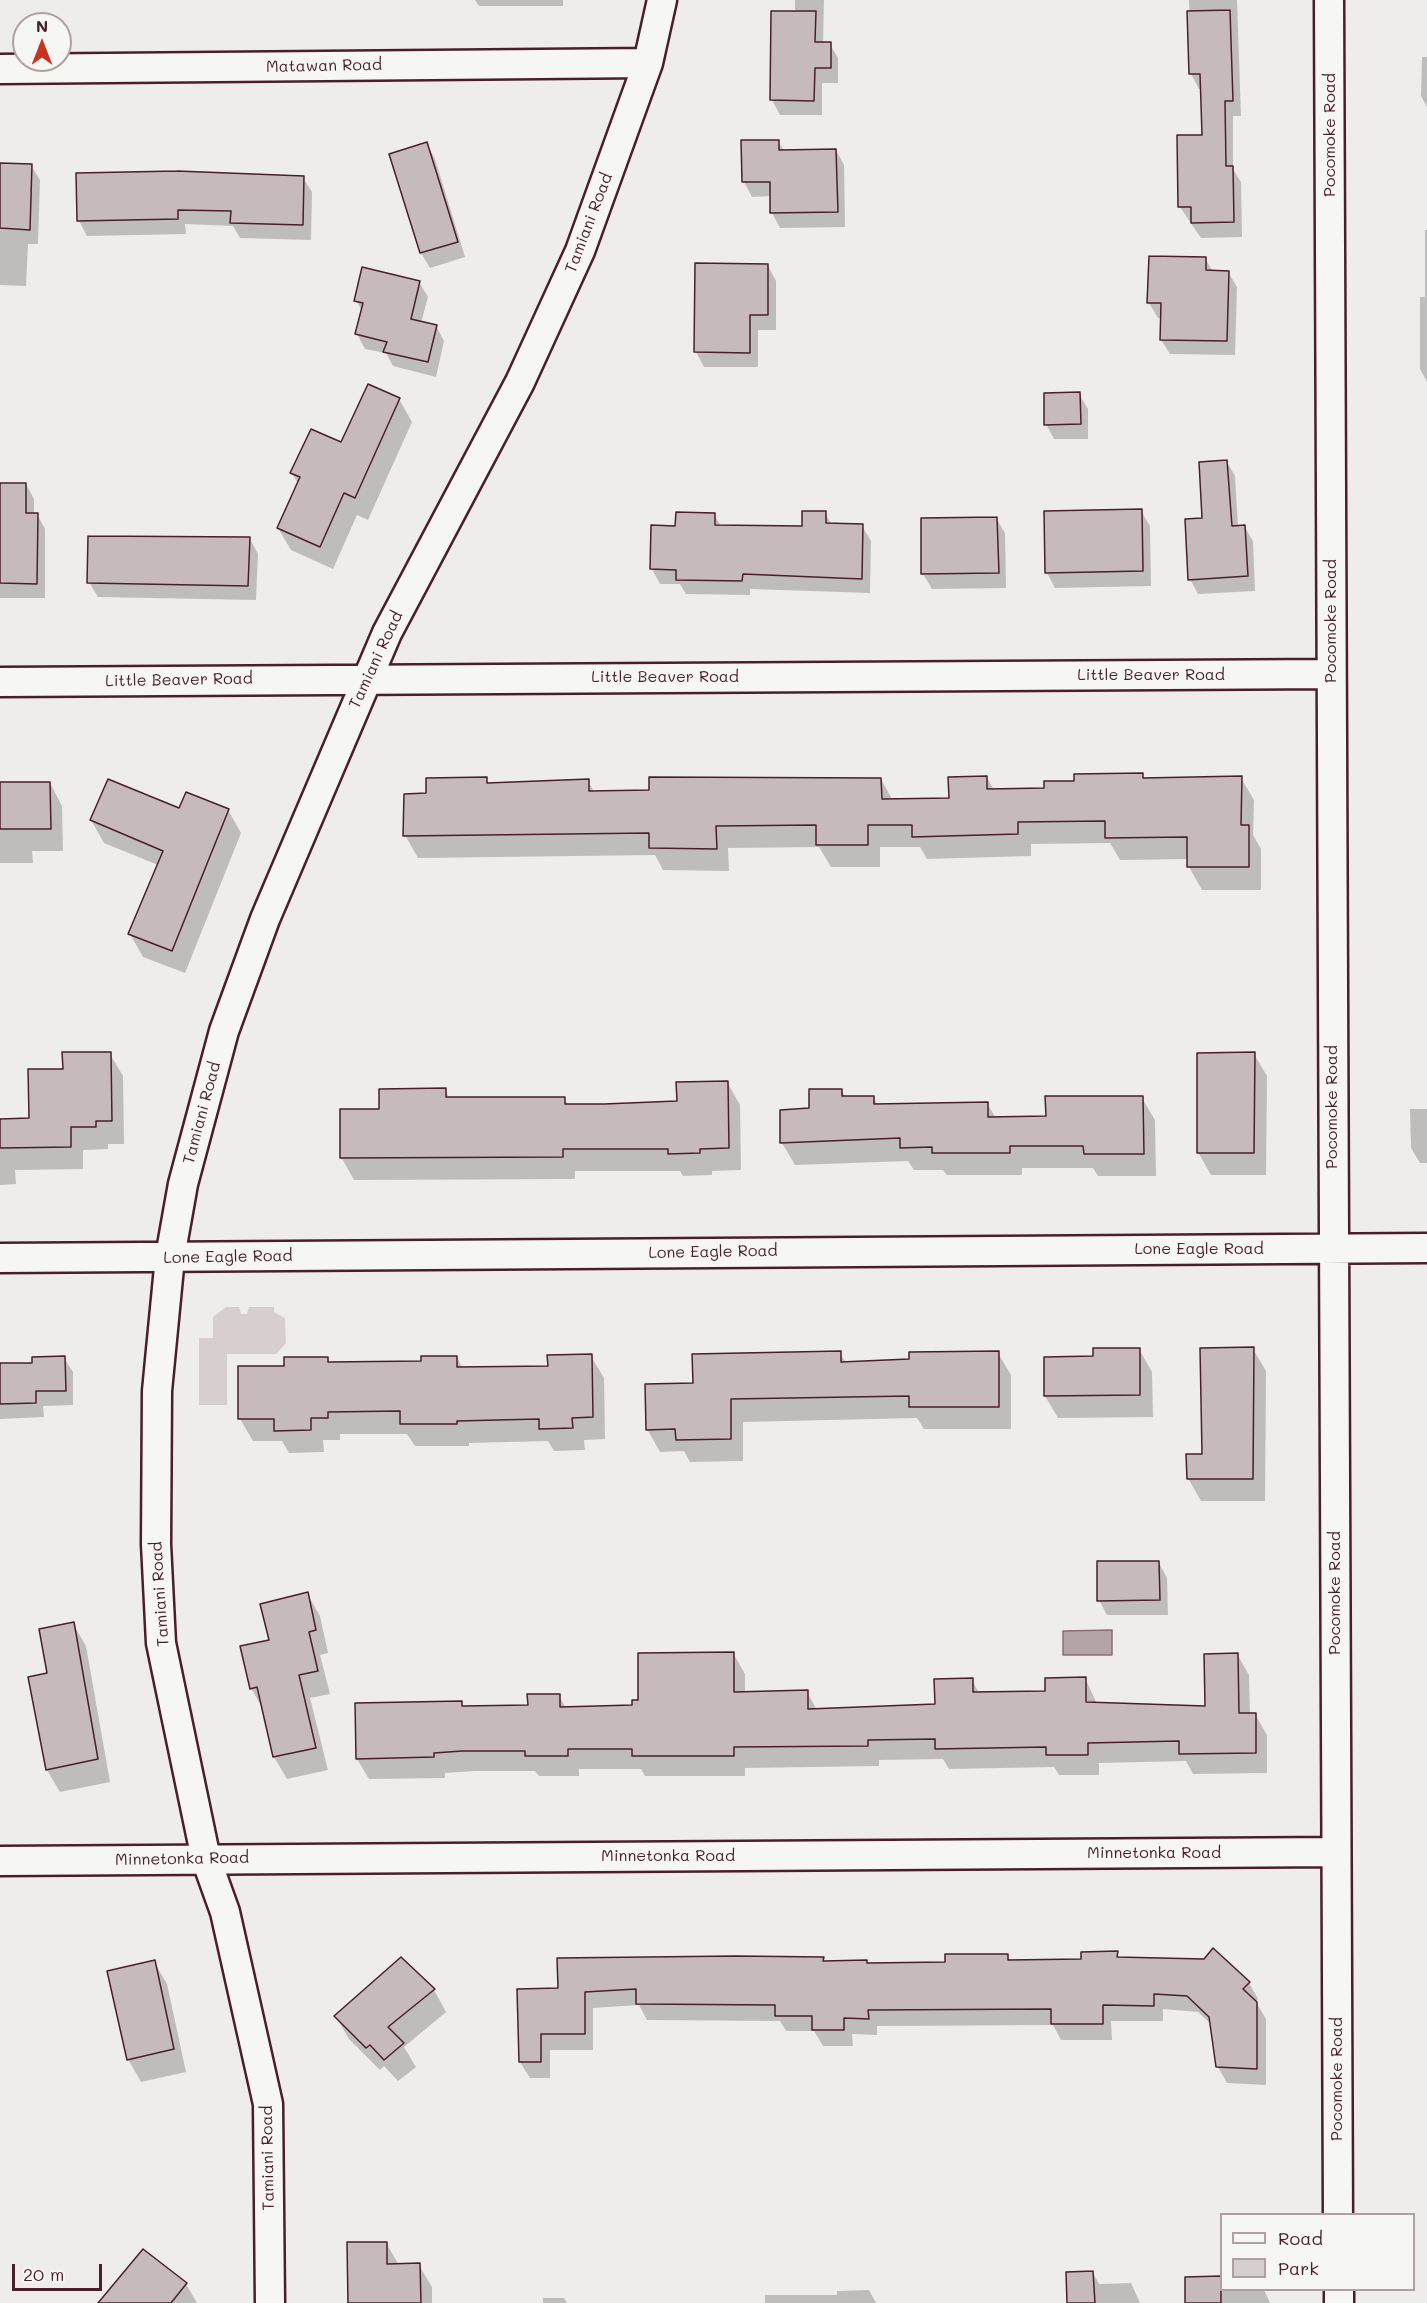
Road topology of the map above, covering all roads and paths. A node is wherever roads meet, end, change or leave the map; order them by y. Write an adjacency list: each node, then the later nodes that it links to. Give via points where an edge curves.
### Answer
1 (662, 0): 3 (street, Tamiani Road)
2 (1329, 0): 5 (street, Pocomoke Road)
3 (648, 63): 4 (street, Matawan Road); 6 (street, Tamiani Road, via 580,251 520,382)
4 (0, 69)
5 (1331, 674): 6 (street, Little Beaver Road); 8 (street, Pocomoke Road)
6 (367, 678): 7 (street, Little Beaver Road); 10 (street, Tamiani Road, via 265,919 224,1031 183,1184)
7 (0, 682)
8 (1333, 1248): 9 (street, Lone Eagle Road); 10 (street, Lone Eagle Road); 12 (street, Pocomoke Road)
9 (1427, 1248)
10 (170, 1257): 11 (street, Lone Eagle Road); 13 (street, Tamiani Road, via 157,1391 156,1544 161,1643)
11 (0, 1258)
12 (1336, 1852): 13 (street, Minnetonka Road); 15 (street, Pocomoke Road)
13 (206, 1859): 14 (street, Minnetonka Road); 16 (street, Tamiani Road, via 225,1912 268,2104)
14 (0, 1861)
15 (1338, 2213)
16 (270, 2303)

